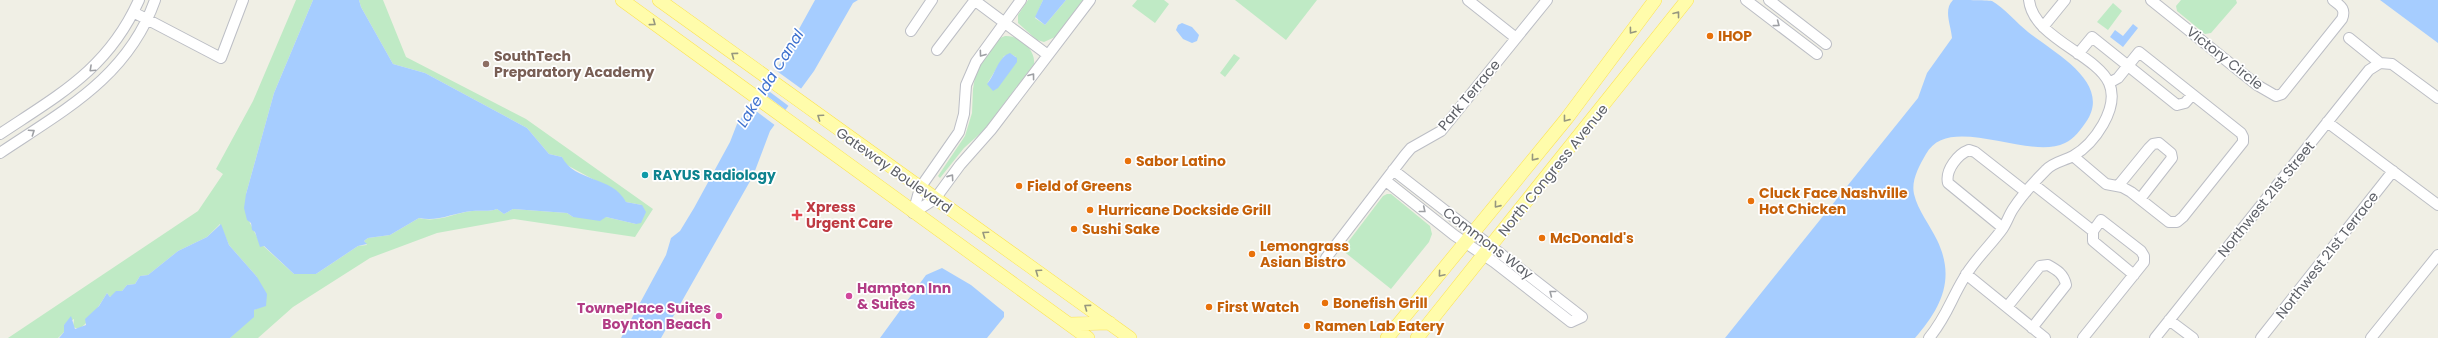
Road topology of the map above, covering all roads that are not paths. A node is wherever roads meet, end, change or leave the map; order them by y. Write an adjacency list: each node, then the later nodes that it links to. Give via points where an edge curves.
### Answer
1 (139, 0): 22 (street)
2 (155, 0): 23 (street)
3 (243, 0): 23 (street, via 221,58)
4 (622, 0): 52 (main road, Gateway Boulevard, one-way to 52)
5 (659, 0): 47 (main road, Gateway Boulevard, one-way to 5)
6 (932, 0): 26 (street)
7 (974, 0): 24 (street); 30 (street)
8 (1021, 0): 24 (street)
9 (1090, 0): 33 (street)
10 (1468, 0): 27 (street)
11 (1548, 0): 27 (street, Park Terrace)
12 (1655, 0): 55 (main road, North Congress Avenue, one-way to 55, via 1567,118)
13 (1688, 0): 57 (main road, North Congress Avenue, one-way to 13)
14 (1746, 0): 21 (street)
15 (1764, 0): 21 (street)
16 (1769, 0): 29 (street)
17 (2029, 0): 25 (street, via 2033,14)
18 (2065, 0): 25 (street)
19 (2151, 0): 20 (street, Victory Circle, via 2257,85 2276,96 2282,94 2342,19 2342,7)
20 (2333, 0)
21 (1757, 8): 31 (street, one-way to 31)
22 (133, 12): 23 (street); 40 (street, one-way to 40, via 113,45 92,69)
23 (148, 19): 41 (street, one-way to 23, via 78,101 102,81 131,48)
24 (1005, 22): 33 (street); 47 (street, one-way to 47, via 970,74 959,132)
25 (2043, 27): 32 (street)
26 (911, 31)
27 (1516, 38): 43 (street, Park Terrace, via 1441,131 1411,148)
28 (2349, 38): 34 (street)
29 (1826, 44)
30 (937, 50)
31 (1818, 54)
32 (2078, 54): 35 (street, via 2092,37); 36 (street)
33 (1048, 55): 49 (street, one-way to 33)
34 (2380, 63): 38 (street, via 2392,64); 39 (street, Northwest 21st Street, via 2369,70)
35 (2128, 65): 36 (street, via 2118,78); 37 (street, via 2176,105 2185,103); 37 (street, via 2139,52)
36 (2109, 83): 42 (street, via 2113,97 2106,121)
37 (2192, 95): 50 (street, via 2243,137 2243,142 2183,217 2176,222 2169,222)
38 (2438, 98)
39 (2327, 122): 44 (street); 63 (street, Northwest 21st Street)
40 (0, 134)
41 (0, 153)
42 (2073, 156): 46 (street, via 2106,184); 48 (street, via 2051,165)
43 (1393, 170): 45 (street, Park Terrace); 55 (street, Commons Way)
44 (2392, 171): 51 (street); 76 (street, Northwest 21st Terrace)
45 (1386, 181): 56 (street, Commons Way, one-way to 56); 59 (street, Park Terrace)
46 (2118, 186): 50 (street); 50 (street, via 2149,148 2159,143 2171,153 2172,158)
47 (920, 188): 49 (main road, Gateway Boulevard); 52 (street)
48 (2030, 188): 53 (street, via 2012,210); 53 (street, via 1976,152 1969,150 1950,168 1947,174 1948,183); 54 (street)
49 (935, 199): 52 (street); 64 (main road, Gateway Boulevard, one-way to 49)
50 (2140, 199)
51 (2438, 205)
52 (913, 213): 65 (main road, Gateway Boulevard)
53 (2003, 228): 60 (street)
54 (2093, 231): 61 (street, via 2093,241); 61 (street, via 2101,220 2141,251 2144,262)
55 (1474, 234): 56 (main road, North Congress Avenue); 57 (street, Commons Way)
56 (1465, 244): 57 (street, Commons Way); 69 (main road, North Congress Avenue, one-way to 69)
57 (1488, 251): 57 (street, Commons Way, one-way to 57, via 1571,322 1582,317); 70 (main road, North Congress Avenue)
58 (2438, 255): 77 (street)
59 (1326, 258)
60 (1966, 274): 62 (street); 71 (street, via 1947,314)
61 (2134, 275): 73 (street)
62 (2007, 307): 66 (street); 66 (street, via 2040,266 2048,265 2060,273 2066,285)
63 (2169, 320): 74 (street, Northwest 21st Street); 75 (street)
64 (1110, 323): 65 (main road); 68 (main road, Gateway Boulevard)
65 (1069, 324): 67 (main road, Gateway Boulevard)
66 (2032, 328): 72 (street)
67 (1088, 338)
68 (1130, 338)
69 (1387, 338)
70 (1418, 338)
71 (1929, 338)
72 (2045, 338)
73 (2083, 338)
74 (2155, 338)
75 (2193, 338)
76 (2261, 338)
77 (2371, 338)

